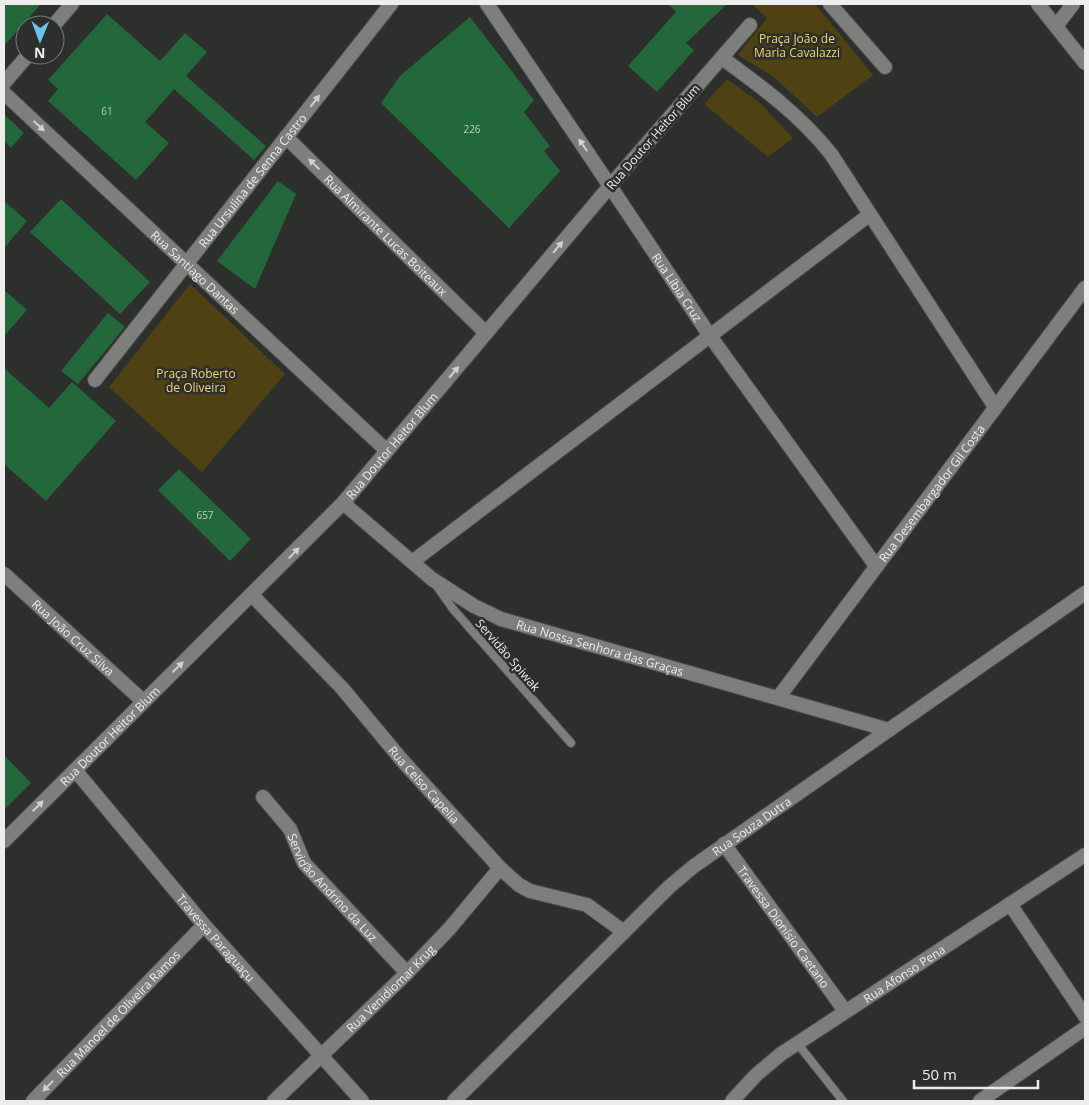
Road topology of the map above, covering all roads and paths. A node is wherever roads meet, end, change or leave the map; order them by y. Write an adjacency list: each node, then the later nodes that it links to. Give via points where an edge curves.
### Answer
1 (72, 4): 7 (street)
2 (391, 4): 16 (street, Rua Ursulina de Senna Castro, one-way to 2)
3 (487, 4): 17 (street, Rua Líbia Cruz, one-way to 3)
4 (830, 4): 13 (street)
5 (1038, 4): 9 (street)
6 (1073, 4): 9 (street)
7 (63, 15)
8 (750, 25): 10 (street, Rua Doutor Heitor Blum)
9 (1057, 25): 11 (street)
10 (722, 58): 17 (street, Rua Doutor Heitor Blum); 18 (street, via 783,103 812,130)
11 (1085, 63)
12 (19, 65): 14 (street)
13 (885, 67)
14 (4, 83)
15 (4, 93): 19 (street, Rua Santiago Dantas, one-way to 19)
16 (286, 137): 19 (street, Rua Ursulina de Senna Castro); 21 (street, Rua Almirante Lucas Boiteaux, one-way to 16)
17 (610, 186): 21 (street, Rua Doutor Heitor Blum, one-way to 17); 22 (street, Rua Líbia Cruz)
18 (869, 215): 22 (street); 24 (street)
19 (187, 263): 23 (street, Rua Ursulina de Senna Castro); 25 (street, Rua Santiago Dantas)
20 (1085, 288): 24 (street, Rua Desembargador Gil Costa)
21 (486, 333): 25 (street, Rua Doutor Heitor Blum, one-way to 21)
22 (710, 336): 27 (street); 28 (street, Rua Líbia Cruz)
23 (95, 380)
24 (995, 407): 28 (street, Rua Desembargador Gil Costa)
25 (387, 451): 26 (street, Rua Doutor Heitor Blum)
26 (343, 503): 27 (street, Rua Nossa Senhora das Graças); 32 (street, Rua Doutor Heitor Blum, one-way to 26)
27 (412, 562): 30 (street, Rua Nossa Senhora das Graças)
28 (876, 566): 33 (street, Rua Desembargador Gil Costa)
29 (4, 574): 34 (street, Rua João Cruz Silva)
30 (432, 579): 33 (street, Rua Nossa Senhora das Graças, via 501,619); 36 (lane, Servidão Spiwak, via 453,609)
31 (1085, 593): 35 (street, Rua Souza Dutra)
32 (252, 595): 34 (street, Rua Doutor Heitor Blum, one-way to 32); 42 (street, Rua Celso Capella, via 342,688 413,773)
33 (778, 698): 35 (street, Rua Nossa Senhora das Graças)
34 (144, 701): 37 (street, Rua Doutor Heitor Blum)
35 (888, 730): 40 (street, Rua Souza Dutra)
36 (571, 743)
37 (75, 770): 39 (street, Rua Doutor Heitor Blum, one-way to 37); 44 (street, Travessa Paraguaçu)
38 (263, 797): 46 (street, Servidão Andrino da Luz, via 290,829 304,863)
39 (4, 841)
40 (724, 844): 45 (street, Rua Souza Dutra, via 669,887); 47 (street, Travessa Dionísio Caetano)
41 (1085, 855): 43 (street, Rua Afonso Pena)
42 (500, 868): 45 (street, Rua Celso Capella, via 530,891 586,905); 46 (street, Rua Venidiomar Krug)
43 (1010, 904): 47 (street, Rua Afonso Pena); 48 (street)
44 (204, 925): 51 (street, Travessa Paraguaçu); 52 (street, Rua Manoel de Oliveira Ramos, one-way to 52)
45 (624, 932): 55 (street, Rua Souza Dutra)
46 (407, 973): 51 (street, Rua Venidiomar Krug)
47 (845, 1011): 50 (street, Rua Afonso Pena)
48 (1085, 1016)
49 (1085, 1028): 58 (street)
50 (797, 1043): 56 (street, Rua Afonso Pena, via 756,1075); 57 (lane)
51 (320, 1056): 53 (street, Rua Venidiomar Krug); 54 (street, Travessa Paraguaçu)
52 (33, 1101)
53 (274, 1101)
54 (362, 1101)
55 (454, 1101)
56 (732, 1101)
57 (843, 1101)
58 (980, 1101)

